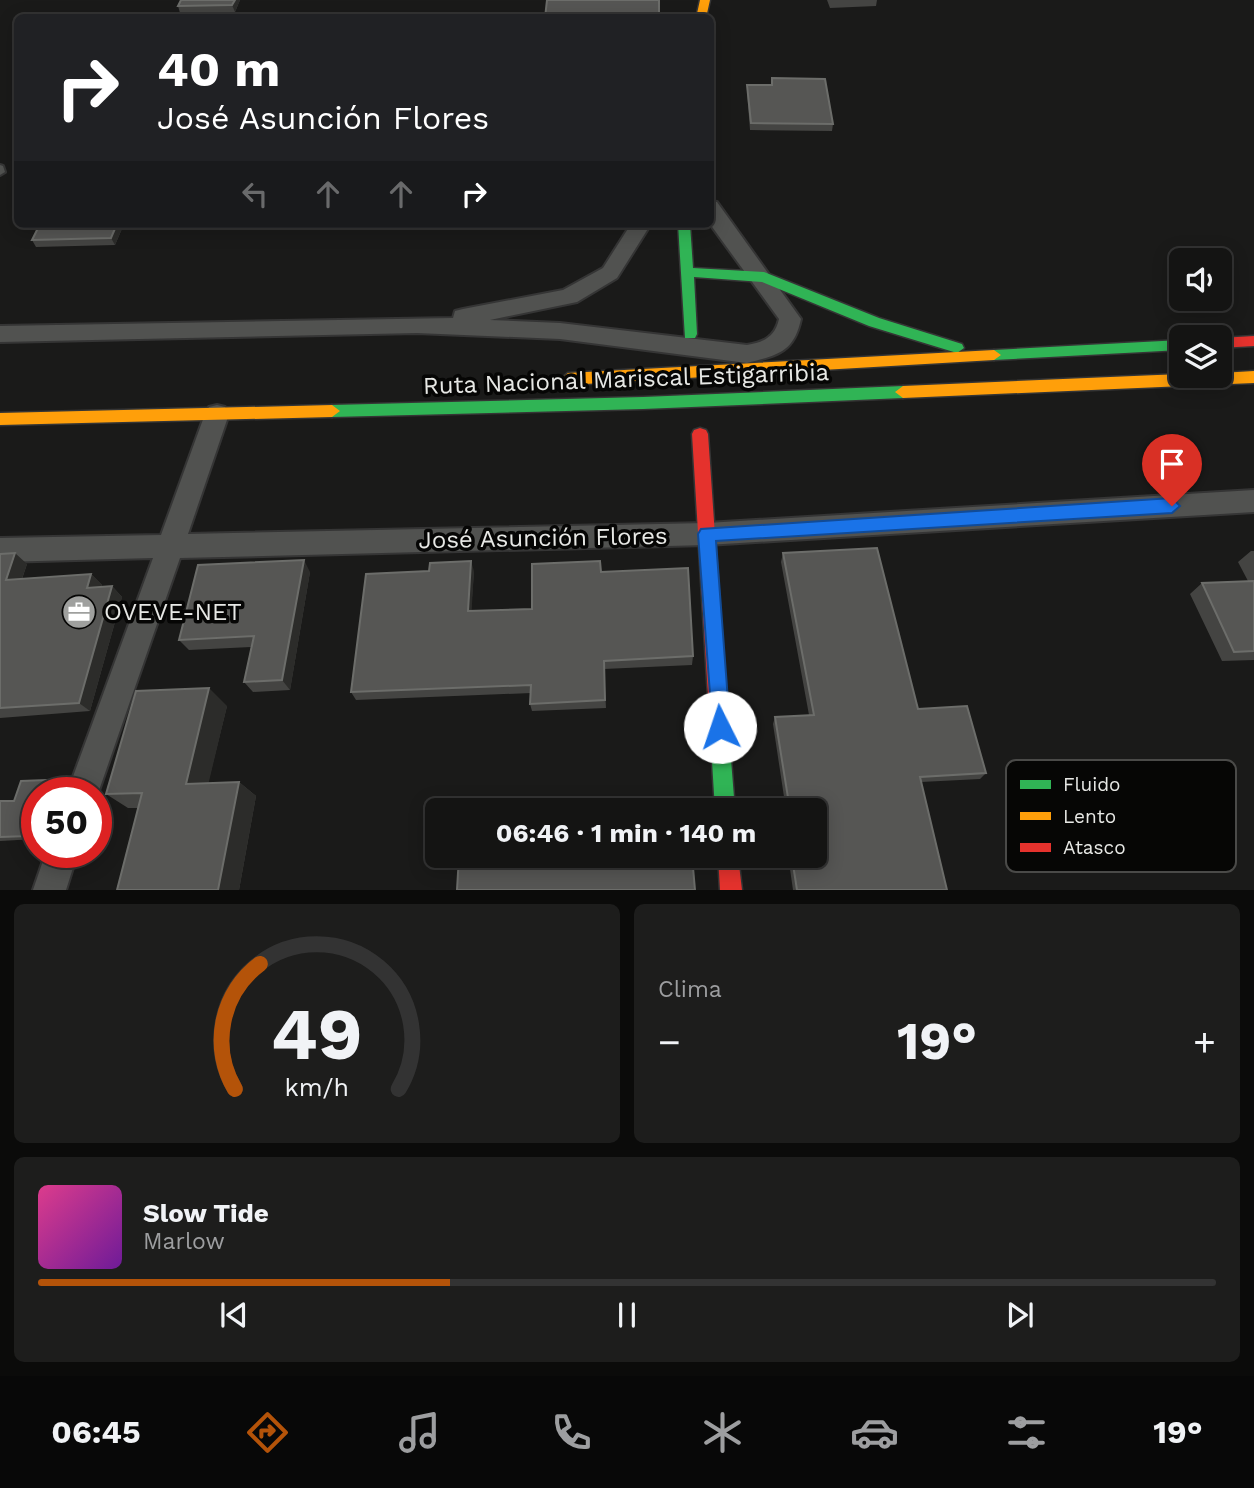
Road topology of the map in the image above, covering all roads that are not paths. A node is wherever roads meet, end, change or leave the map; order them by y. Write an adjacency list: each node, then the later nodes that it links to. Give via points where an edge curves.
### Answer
1 (714, 214): 5 (street)
2 (638, 228): 6 (street, via 610,273 569,298)
3 (684, 228): 4 (main road)
4 (687, 272): 5 (main road); 8 (main road)
5 (764, 277): 6 (street, via 790,318 786,336 769,349 747,354 560,331); 12 (main road, via 915,336 962,350)
6 (417, 325): 7 (street)
7 (0, 334)
8 (690, 334)
9 (1254, 341): 10 (main road)
10 (1232, 342)
11 (1169, 346): 12 (main road, Ruta Nacional Mariscal Estigarribia)
12 (1021, 354): 14 (main road, Ruta Nacional Mariscal Estigarribia)
13 (1254, 377): 15 (main road, Ruta Nacional Mariscal Estigarribia, via 643,403)
14 (555, 380)
15 (217, 414): 16 (main road, Ruta Nacional Mariscal Estigarribia); 20 (street)
16 (0, 419)
17 (700, 434): 19 (main road)
18 (1254, 500): 19 (street, José Asunción Flores)
19 (707, 534): 20 (street, José Asunción Flores); 23 (main road)
20 (168, 546): 21 (street, José Asunción Flores); 22 (street)
21 (0, 550)
22 (89, 777)
23 (724, 798)
24 (57, 868): 26 (street)
25 (729, 868): 27 (main road)
26 (49, 890)
27 (730, 890)

